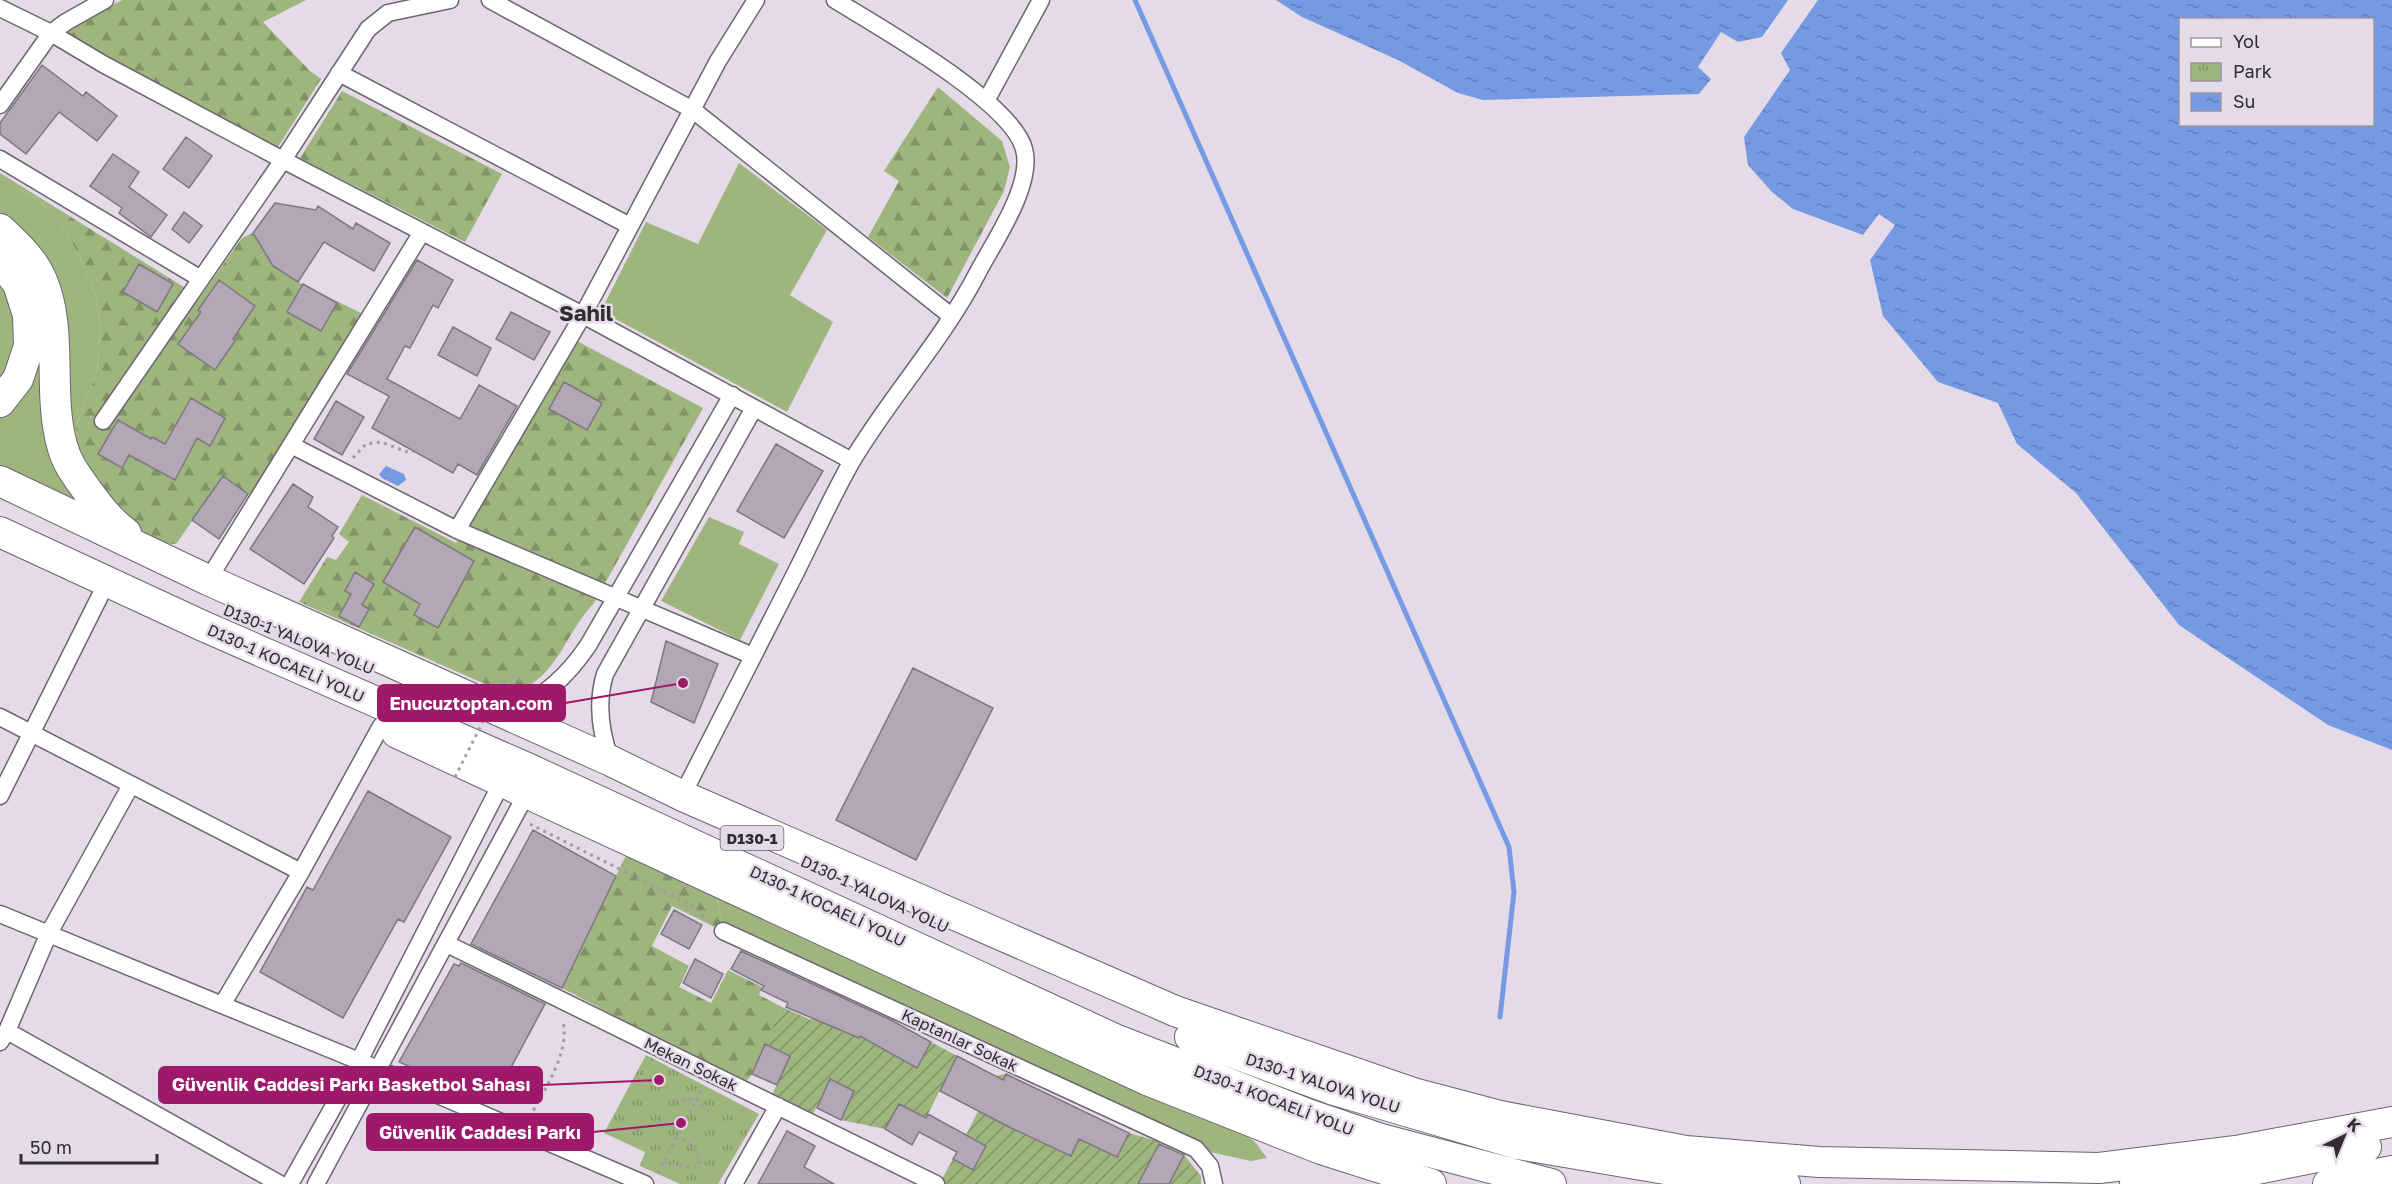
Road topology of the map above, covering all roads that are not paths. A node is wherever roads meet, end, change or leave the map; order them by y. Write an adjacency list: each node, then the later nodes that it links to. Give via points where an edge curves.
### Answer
1 (105, 0): 8 (street)
2 (450, 0): 9 (street, via 388,13 377,19)
3 (490, 0): 12 (street)
4 (756, 0): 12 (street)
5 (835, 0): 10 (street, via 947,70)
6 (1041, 0): 10 (street)
7 (0, 8): 8 (street)
8 (51, 33): 11 (street); 14 (street)
9 (339, 73): 14 (street); 15 (street)
10 (986, 101): 21 (street, via 1016,131 1024,146 1025,177)
11 (0, 105)
12 (693, 110): 15 (street); 21 (street)
13 (0, 159): 19 (street)
14 (283, 160): 17 (street); 19 (street)
15 (630, 226): 20 (street)
16 (0, 229): 33 (highway, via 21,249 40,276 48,301 58,425 69,465 120,529 158,555)
17 (422, 232): 20 (street); 26 (street)
18 (0, 260): 23 (highway, via 18,284 28,315 29,346 18,379)
19 (201, 279): 25 (street)
20 (583, 315): 22 (street); 30 (street)
21 (951, 316): 27 (street)
22 (732, 395): 24 (street); 35 (street)
23 (0, 402)
24 (754, 408): 27 (street); 36 (street)
25 (103, 421)
26 (291, 445): 30 (street); 33 (street)
27 (852, 461): 38 (street)
28 (0, 481): 33 (highway)
29 (0, 499): 39 (highway, D130-1 YALOVA YOLU / D130-1, via 205,601)
30 (457, 530): 35 (street)
31 (0, 532): 37 (highway, D130-1 KOCAELİ YOLU / D130-1)
32 (0, 549): 34 (highway); 37 (highway)
33 (208, 580): 39 (highway); 40 (highway)
34 (100, 596): 42 (highway); 43 (street)
35 (616, 597): 36 (street); 40 (street, via 573,668 534,700)
36 (641, 608): 38 (street); 44 (street, via 602,685 601,726)
37 (203, 626): 57 (highway, D130-1 KOCAELİ YOLU / D130-1, via 527,768)
38 (753, 656): 48 (street, via 686,788)
39 (378, 671): 74 (highway, D130-1 YALOVA YOLU / D130-1, via 1176,1032 1288,1074 1518,1144 1695,1174)
40 (506, 713): 44 (highway)
41 (0, 717): 43 (street)
42 (381, 726): 47 (highway); 49 (street)
43 (30, 731): 45 (street); 46 (street)
44 (611, 761): 48 (highway)
45 (131, 786): 49 (street); 52 (street)
46 (0, 796)
47 (515, 797): 53 (street); 55 (highway); 58 (street)
48 (685, 797): 63 (highway, via 1175,1011 1413,1093 1511,1118 1686,1151 1819,1162)
49 (301, 872): 54 (street)
50 (0, 914): 52 (street)
51 (723, 931): 71 (street, Kaptanlar Sokak, via 1196,1149 1210,1166)
52 (49, 933): 54 (street); 56 (street)
53 (447, 944): 59 (street); 60 (street, Mekan Sokak)
54 (222, 1005): 58 (street)
55 (1033, 1027): 57 (highway); 72 (highway, via 1147,1080 1310,1144)
56 (4, 1037): 66 (street)
57 (1117, 1040): 73 (highway, D130-1 KOCAELİ YOLU / D130-1, via 1381,1139)
58 (359, 1062): 59 (street); 67 (street)
59 (377, 1070): 65 (street, via 522,1132); 68 (street)
60 (778, 1107): 69 (street); 70 (street, Mekan Sokak)
61 (2392, 1122): 63 (highway, via 2236,1151)
62 (2392, 1142): 76 (highway, via 2257,1169)
63 (2099, 1168): 75 (highway)
64 (2392, 1171): 77 (highway)
65 (651, 1180)
66 (279, 1184)
67 (290, 1184)
68 (316, 1184)
69 (734, 1184)
70 (936, 1184)
71 (1214, 1184)
72 (1431, 1184)
73 (1551, 1184)
74 (1785, 1184)
75 (1979, 1184)
76 (2129, 1184)
77 (2328, 1184)

